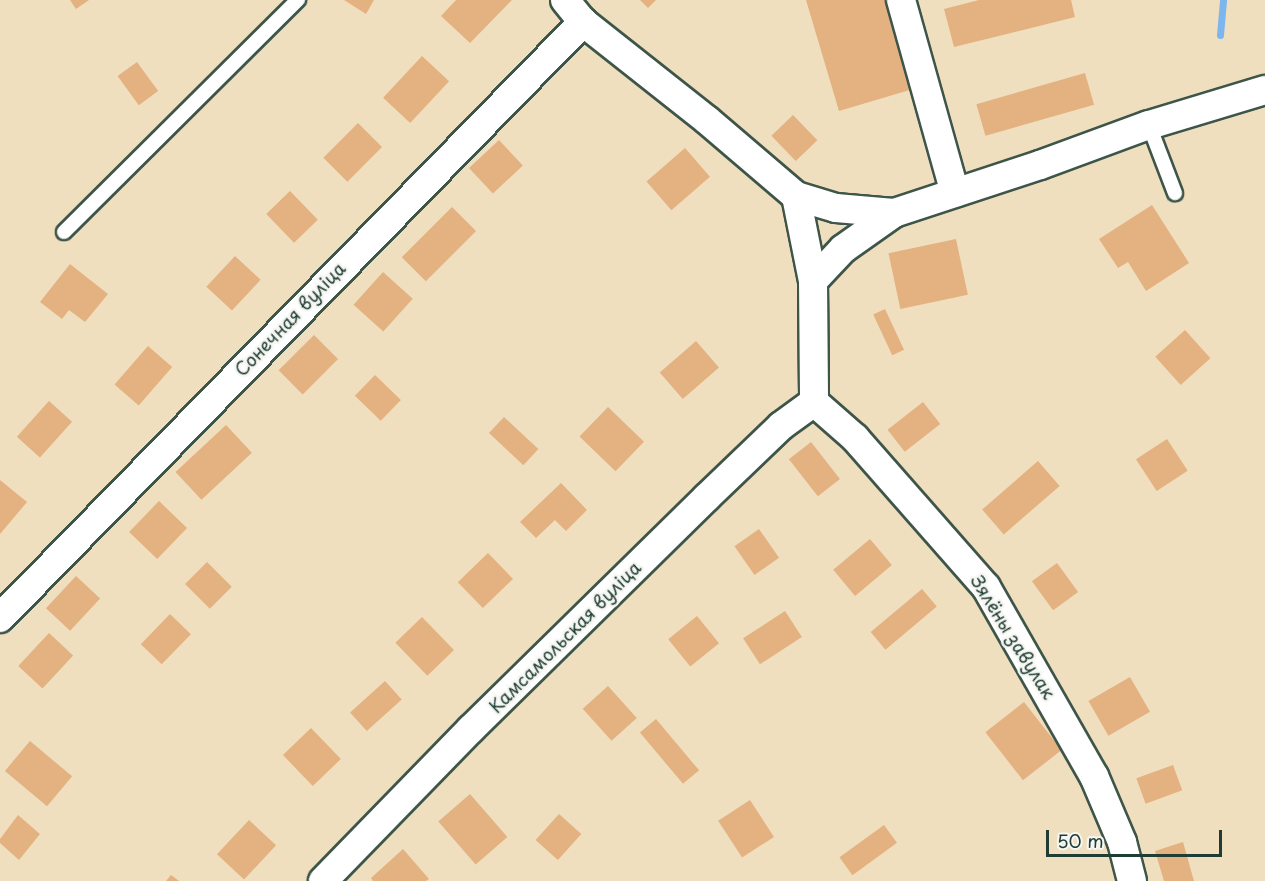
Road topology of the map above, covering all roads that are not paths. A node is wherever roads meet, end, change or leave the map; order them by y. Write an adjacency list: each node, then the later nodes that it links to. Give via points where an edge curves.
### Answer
1 (298, 0): 11 (lane)
2 (565, 0): 4 (street)
3 (900, 0): 7 (street)
4 (583, 22): 9 (street); 14 (street, Сонечная вуліца)
5 (1265, 90): 6 (street)
6 (1149, 125): 7 (street); 8 (lane)
7 (955, 193): 10 (street)
8 (1175, 193)
9 (796, 196): 10 (street, via 836,208); 12 (street)
10 (894, 213): 12 (street, via 843,249)
11 (64, 232)
12 (813, 281): 13 (street)
13 (814, 402): 15 (street, Камсамольская вуліца, via 781,426 706,498); 16 (street, Зялёны завулак, via 855,438 986,587 1094,776 1122,842)
14 (0, 618)
15 (323, 881)
16 (1132, 881)

